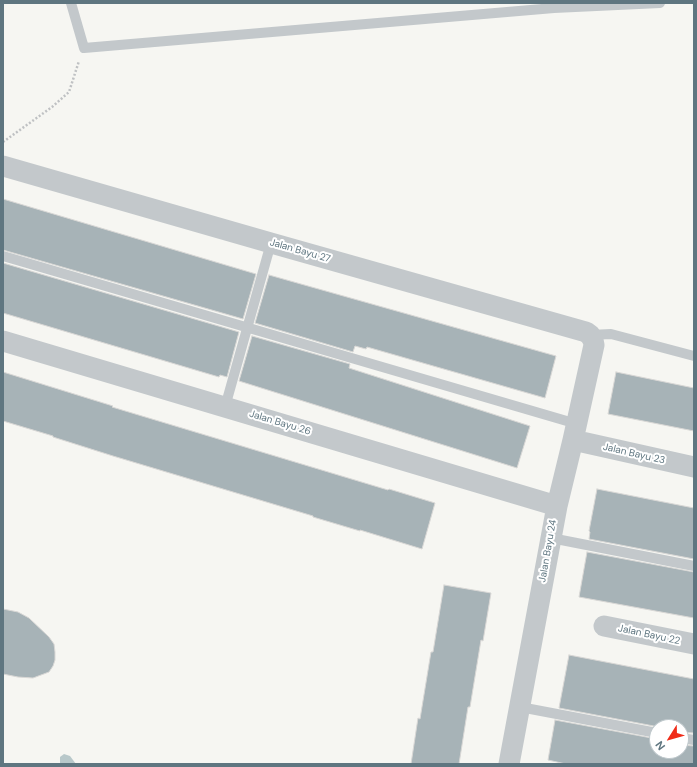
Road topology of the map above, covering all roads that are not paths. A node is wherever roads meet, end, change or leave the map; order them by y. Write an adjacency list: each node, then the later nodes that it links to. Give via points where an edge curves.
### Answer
1 (71, 3): 3 (lane, via 84,48)
2 (660, 3): 3 (lane)
3 (554, 6)
4 (3, 166): 5 (street, Jalan Bayu 27)
5 (271, 243): 7 (lane); 8 (street, Jalan Bayu 27, via 586,332)
6 (3, 256): 7 (lane)
7 (247, 328): 11 (lane); 12 (lane)
8 (592, 338): 10 (lane, via 611,334); 12 (street, Jalan Bayu 24, via 594,346)
9 (3, 341): 11 (street, Jalan Bayu 26)
10 (694, 356)
11 (225, 407): 14 (street, Jalan Bayu 26)
12 (575, 432): 13 (street, Jalan Bayu 23); 14 (street, Jalan Bayu 24)
13 (694, 468)
14 (557, 506): 15 (street, Jalan Bayu 24)
15 (551, 538): 16 (lane); 19 (street, Jalan Bayu 24)
16 (694, 566)
17 (604, 626): 18 (street, Jalan Bayu 22)
18 (694, 644)
19 (520, 707): 20 (lane); 21 (street, Jalan Bayu 24)
20 (649, 731)
21 (509, 764)

